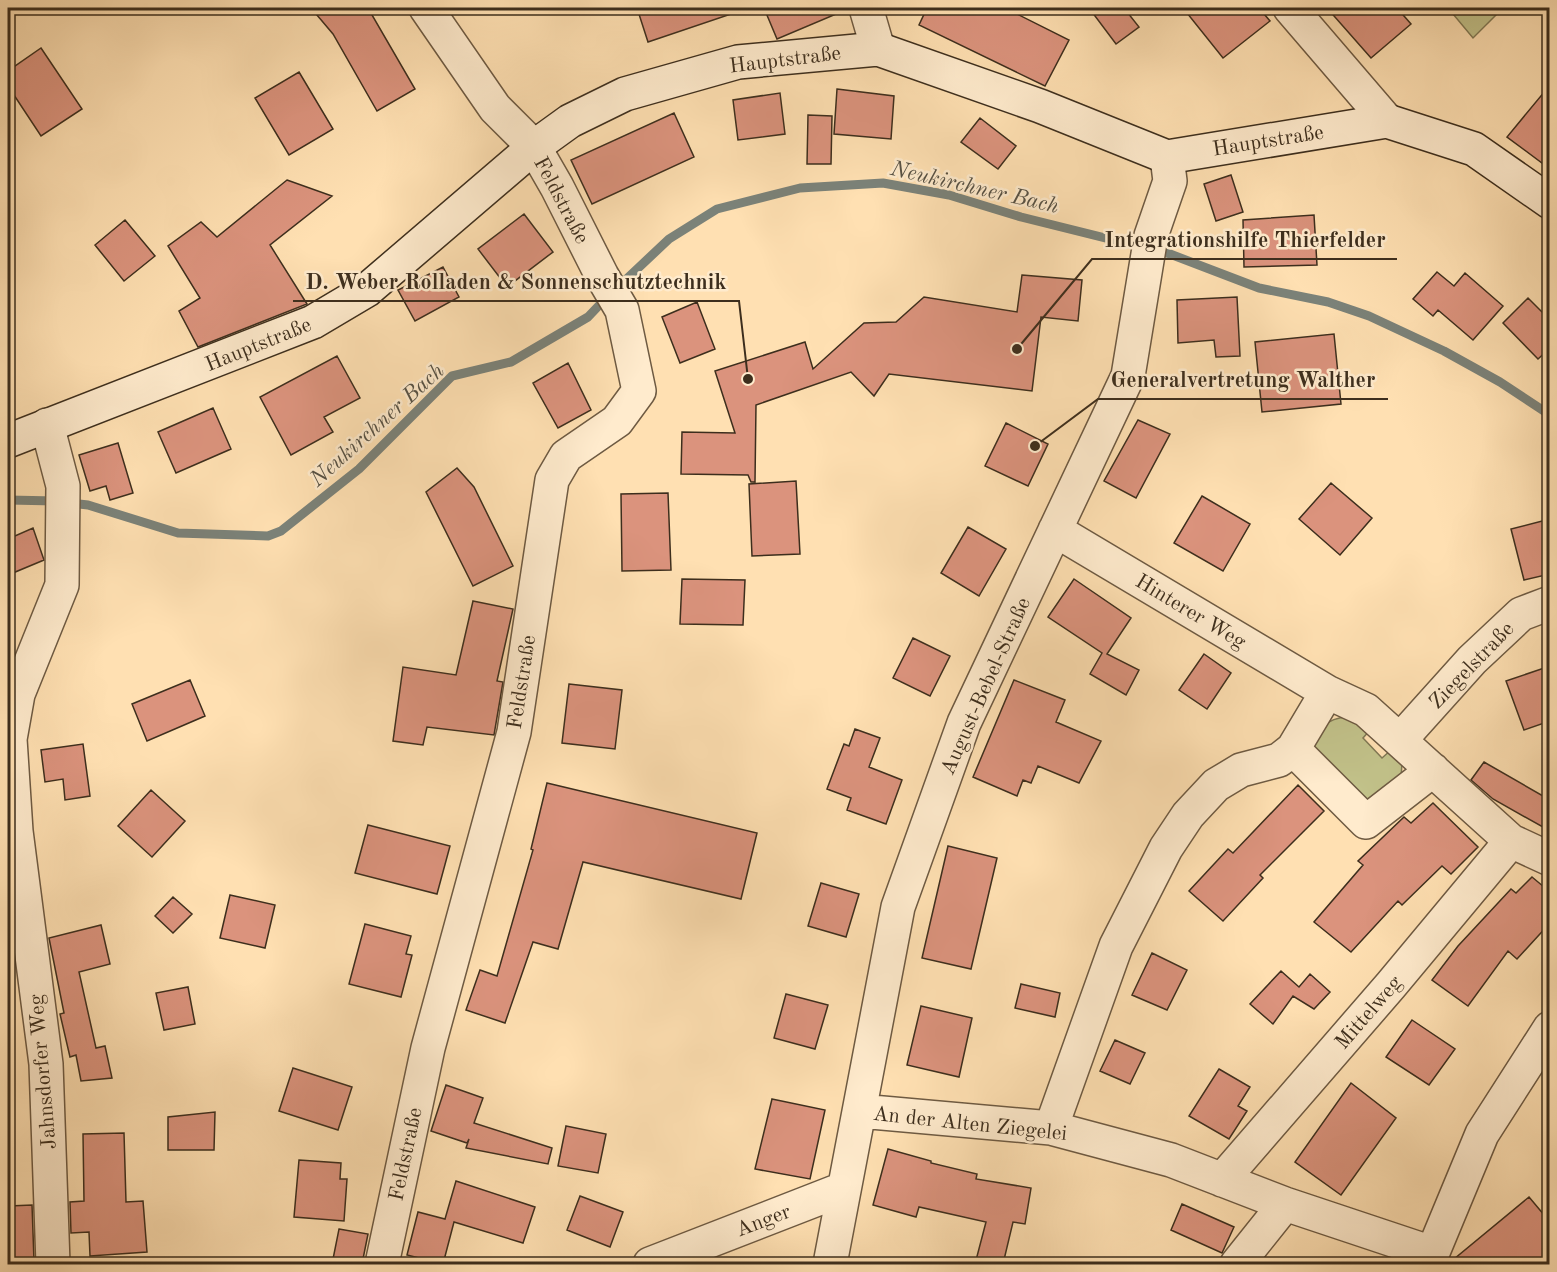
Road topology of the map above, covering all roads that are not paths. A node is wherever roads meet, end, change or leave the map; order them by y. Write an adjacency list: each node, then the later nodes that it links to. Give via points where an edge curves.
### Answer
1 (426, 8): 6 (street, Feldstraße, via 495,108)
2 (866, 8): 4 (street)
3 (1290, 8): 5 (street)
4 (878, 49): 6 (street, Hauptstraße, via 738,62 715,68 625,94 570,121); 7 (street, Hauptstraße, via 1040,106)
5 (1387, 120): 7 (street, Hauptstraße); 8 (street, Hauptstraße, via 1474,149)
6 (534, 147): 9 (street, Hauptstraße, via 367,290 313,322); 27 (street, Feldstraße, via 622,310 639,391 617,421 566,456 552,480 514,732 428,1048)
7 (1167, 157): 11 (street, August-Bebel-Straße, via 1170,181 1149,252 1128,376)
8 (1550, 202)
9 (46, 425): 10 (street, Hauptstraße); 26 (street, Jahnsdorfer Weg, via 63,486 62,585 18,694 10,739 15,831 46,1064)
10 (8, 441)
11 (1055, 530): 13 (street, Hinterer Weg); 20 (street, August-Bebel-Straße, via 964,723 898,908)
12 (1550, 603): 14 (street, Ziegelstraße, via 1521,614 1472,660)
13 (1327, 692): 14 (street, via 1366,710); 15 (street)
14 (1401, 739): 16 (street)
15 (1293, 749): 16 (street, via 1366,822); 21 (street, via 1279,760 1241,770 1216,786 1188,815 1166,848 1116,946)
16 (1433, 770): 17 (street)
17 (1511, 841): 18 (street); 22 (street, Mittelweg)
18 (1550, 859)
19 (1550, 1028): 25 (street, An der Alten Ziegelei, via 1482,1134)
20 (860, 1111): 21 (street, An der Alten Ziegelei); 23 (street, August-Bebel-Straße)
21 (1051, 1128): 22 (street, An der Alten Ziegelei, via 1171,1160)
22 (1222, 1180): 24 (street, An der Alten Ziegelei)
23 (843, 1189): 28 (street, Anger); 29 (street, August-Bebel-Straße)
24 (1285, 1204): 25 (street, An der Alten Ziegelei); 30 (street)
25 (1430, 1259)
26 (53, 1264)
27 (382, 1264)
28 (650, 1264)
29 (830, 1264)
30 (1238, 1264)

